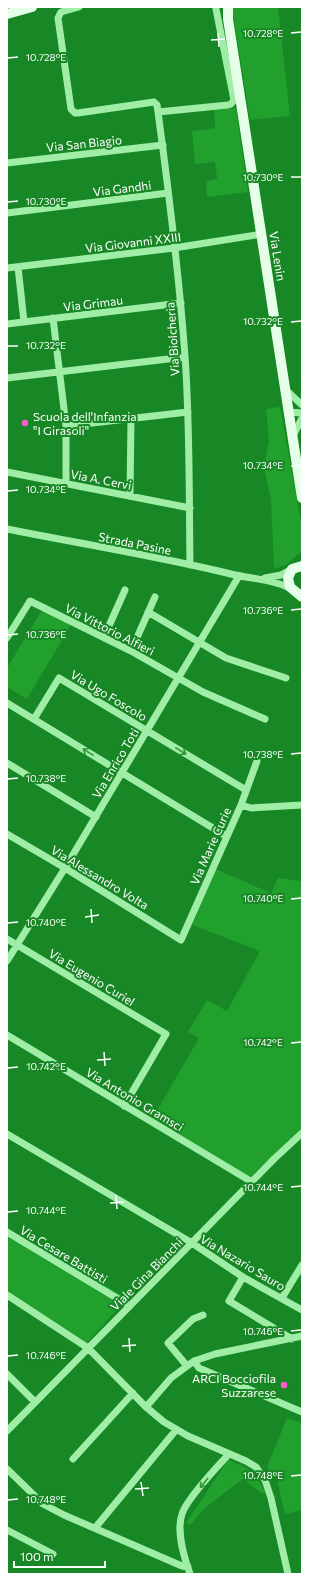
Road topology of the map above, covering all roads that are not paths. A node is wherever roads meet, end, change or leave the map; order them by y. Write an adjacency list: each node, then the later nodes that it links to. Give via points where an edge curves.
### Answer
1 (32, 7): 5 (main road)
2 (79, 7): 7 (street, via 61,12 58,18 71,110 78,113 154,102)
3 (228, 7): 6 (main road, Via Lenin)
4 (220, 8): 6 (main road, Via Lenin); 7 (street, via 234,100 228,105)
5 (7, 14)
6 (228, 19): 12 (main road, Via Lenin)
7 (158, 112): 8 (street, Via Biolcheria)
8 (163, 145): 9 (street, Via San Biagio); 10 (street, Via Biolcheria)
9 (7, 162)
10 (168, 193): 11 (street, Via Gandhi); 13 (street, Via Biolcheria)
11 (7, 213)
12 (262, 234): 13 (street, Via Giovanni XXIII); 23 (main road, Via Lenin)
13 (174, 248): 14 (street, Via Giovanni XXIII); 16 (street, Via Biolcheria)
14 (18, 267): 15 (street, Via Giovanni XXIII); 18 (street)
15 (7, 268)
16 (181, 303): 17 (street, Via Grimau); 20 (street, Via Biolcheria)
17 (53, 318): 18 (street, Via Grimau); 21 (street)
18 (24, 322): 19 (street, Via Grimau)
19 (7, 324)
20 (185, 357): 21 (street); 25 (street, Via Biolcheria)
21 (60, 371): 22 (street); 30 (street)
22 (7, 378)
23 (285, 389): 24 (street); 26 (main road, Via Lenin)
24 (302, 406): 26 (street)
25 (188, 412): 29 (street); 36 (street, Via Biolcheria)
26 (288, 412): 27 (street); 31 (main road, Via Lenin)
27 (302, 413)
28 (302, 418): 31 (street)
29 (131, 419): 30 (street); 34 (street)
30 (66, 426): 33 (street)
31 (292, 438): 35 (main road, Via Lenin)
32 (7, 472): 33 (street, Via A. Cervi)
33 (66, 483): 34 (street, Via A. Cervi)
34 (130, 496): 36 (street, Via A. Cervi)
35 (302, 498)
36 (190, 508): 38 (street, Via Biolcheria)
37 (7, 529): 38 (street, Strada Pasine)
38 (190, 565): 40 (street, Strada Pasine)
39 (298, 566): 41 (street, via 277,576); 42 (main road, via 288,578)
40 (239, 576): 41 (street, Strada Pasine); 49 (street, Via Enrico Toti)
41 (259, 579): 42 (street, Strada Pasine, via 280,583)
42 (290, 588): 45 (main road)
43 (125, 590): 47 (street)
44 (155, 597): 46 (street)
45 (302, 597)
46 (148, 612): 49 (street); 50 (street)
47 (104, 637): 48 (street, Via Vittorio Alfieri, via 30,601); 50 (street, Via Vittorio Alfieri)
48 (7, 638)
49 (200, 643): 51 (street, Via Enrico Toti); 52 (street, via 226,658)
50 (131, 650): 51 (street, Via Vittorio Alfieri)
51 (179, 677): 55 (street, Via Vittorio Alfieri, via 204,692); 56 (street, Via Enrico Toti)
52 (286, 678)
53 (7, 703): 54 (street)
54 (34, 719): 56 (street, Via Ugo Foscolo, via 59,678); 59 (street, one-way to 54)
55 (265, 719)
56 (147, 730): 59 (street, Via Enrico Toti); 60 (street, one-way to 60)
57 (257, 761): 60 (street, Via Marie Curie)
58 (7, 763): 63 (street)
59 (122, 772): 63 (street, Via Enrico Toti); 65 (street)
60 (246, 790): 61 (street, Via Marie Curie)
61 (241, 805): 62 (street, via 251,808); 65 (street, Via Marie Curie)
62 (302, 805)
63 (96, 817): 66 (street, Via Enrico Toti)
64 (7, 834): 66 (street, Via Alessandro Volta)
65 (226, 836): 68 (street, Via Marie Curie)
66 (65, 868): 68 (street, Via Alessandro Volta); 69 (street, Via Enrico Toti)
67 (7, 939): 69 (street, Via Eugenio Curiel)
68 (181, 940)
69 (17, 945): 70 (street, Via Enrico Toti); 72 (street, Via Eugenio Curiel, via 166,1034)
70 (7, 960)
71 (7, 1035): 72 (street, Via Antonio Gramsci)
72 (124, 1106): 75 (street, Via Antonio Gramsci)
73 (302, 1133): 75 (street, Viale Gina Bianchi)
74 (7, 1134): 77 (street, Via Nazario Sauro)
75 (252, 1182): 77 (street, Viale Gina Bianchi)
76 (7, 1232): 82 (street, Via Cesare Battisti)
77 (192, 1243): 79 (street, Via Nazario Sauro); 82 (street, Viale Gina Bianchi)
78 (302, 1265): 81 (street)
79 (243, 1277): 81 (street, Via Nazario Sauro); 86 (street, via 229,1301)
80 (7, 1295): 87 (street)
81 (282, 1298): 83 (street, Via Nazario Sauro)
82 (130, 1306): 87 (street, Viale Gina Bianchi)
83 (302, 1310)
84 (203, 1315): 89 (street, via 193,1319 168,1344)
85 (302, 1336): 86 (street)
86 (292, 1339): 88 (street, via 215,1354)
87 (88, 1348): 91 (street); 92 (street, Viale Gina Bianchi)
88 (194, 1361): 89 (street); 94 (street, via 199,1368)
89 (187, 1366): 93 (street, via 171,1378)
90 (7, 1374): 92 (street)
91 (133, 1393): 93 (street); 98 (street)
92 (35, 1402): 96 (street, Viale Gina Bianchi)
93 (146, 1407): 95 (street)
94 (302, 1412)
95 (176, 1430): 97 (street); 100 (street)
96 (7, 1431)
97 (229, 1454): 103 (street, one-way to 103, via 184,1509 180,1528); 104 (street, via 256,1467 265,1480)
98 (73, 1459)
99 (7, 1469): 100 (street, via 43,1504)
100 (95, 1528): 103 (street)
101 (7, 1530): 102 (street)
102 (53, 1554)
103 (189, 1570)
104 (288, 1574)

